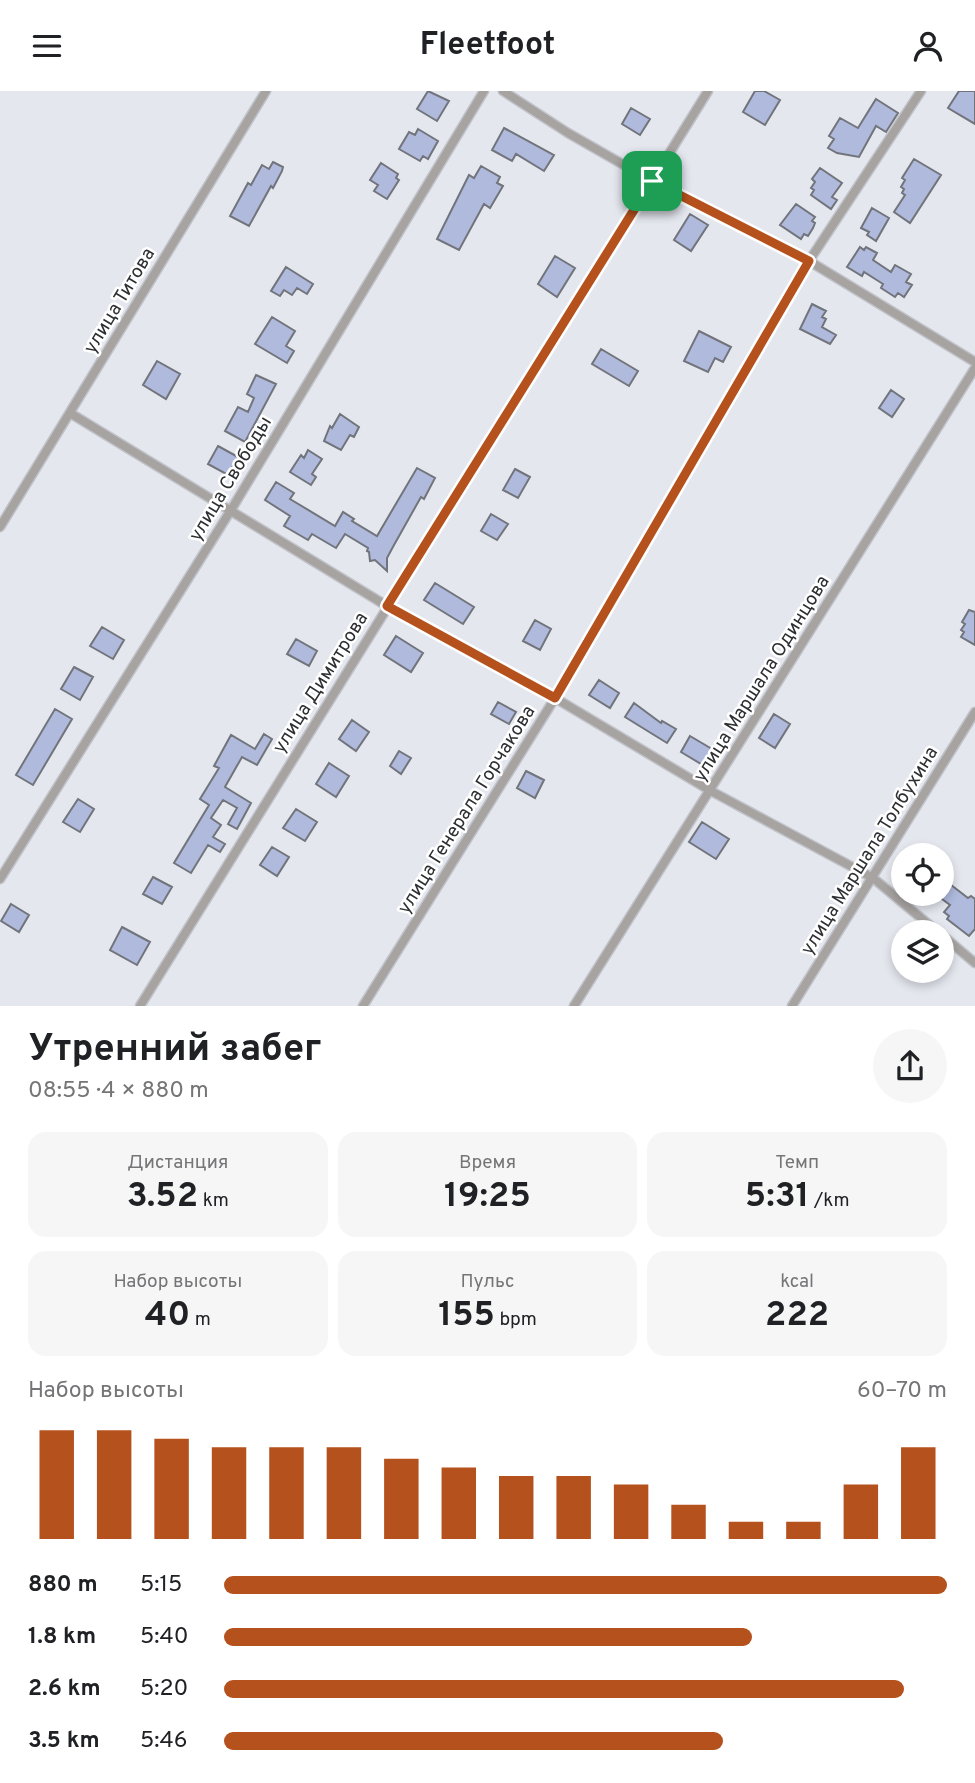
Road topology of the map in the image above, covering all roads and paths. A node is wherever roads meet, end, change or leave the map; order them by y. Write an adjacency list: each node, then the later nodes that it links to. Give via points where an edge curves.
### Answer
1 (266, 91): 10 (street, улица Титова)
2 (484, 91): 11 (street, улица Свободы)
3 (503, 91): 6 (street)
4 (708, 91): 6 (street, улица Димитрова)
5 (921, 91): 7 (street, улица Генерала Горчакова)
6 (652, 181): 7 (street); 13 (street, улица Димитрова)
7 (809, 261): 8 (street); 14 (street, улица Генерала Горчакова)
8 (975, 362)
9 (975, 369): 16 (street, улица Маршала Одинцова)
10 (70, 413): 11 (street); 12 (street, улица Титова)
11 (231, 510): 13 (street); 18 (street, улица Свободы)
12 (0, 527)
13 (387, 606): 14 (street); 22 (street, улица Димитрова)
14 (555, 698): 16 (street); 23 (street, улица Генерала Горчакова)
15 (975, 712): 17 (street, улица Маршала Толбухина)
16 (711, 791): 17 (street); 24 (street, улица Маршала Одинцова)
17 (873, 878): 19 (street); 25 (street, улица Маршала Толбухина)
18 (0, 880)
19 (923, 920)
20 (954, 946): 21 (street)
21 (975, 963)
22 (139, 1006)
23 (363, 1006)
24 (574, 1006)
25 (792, 1006)

